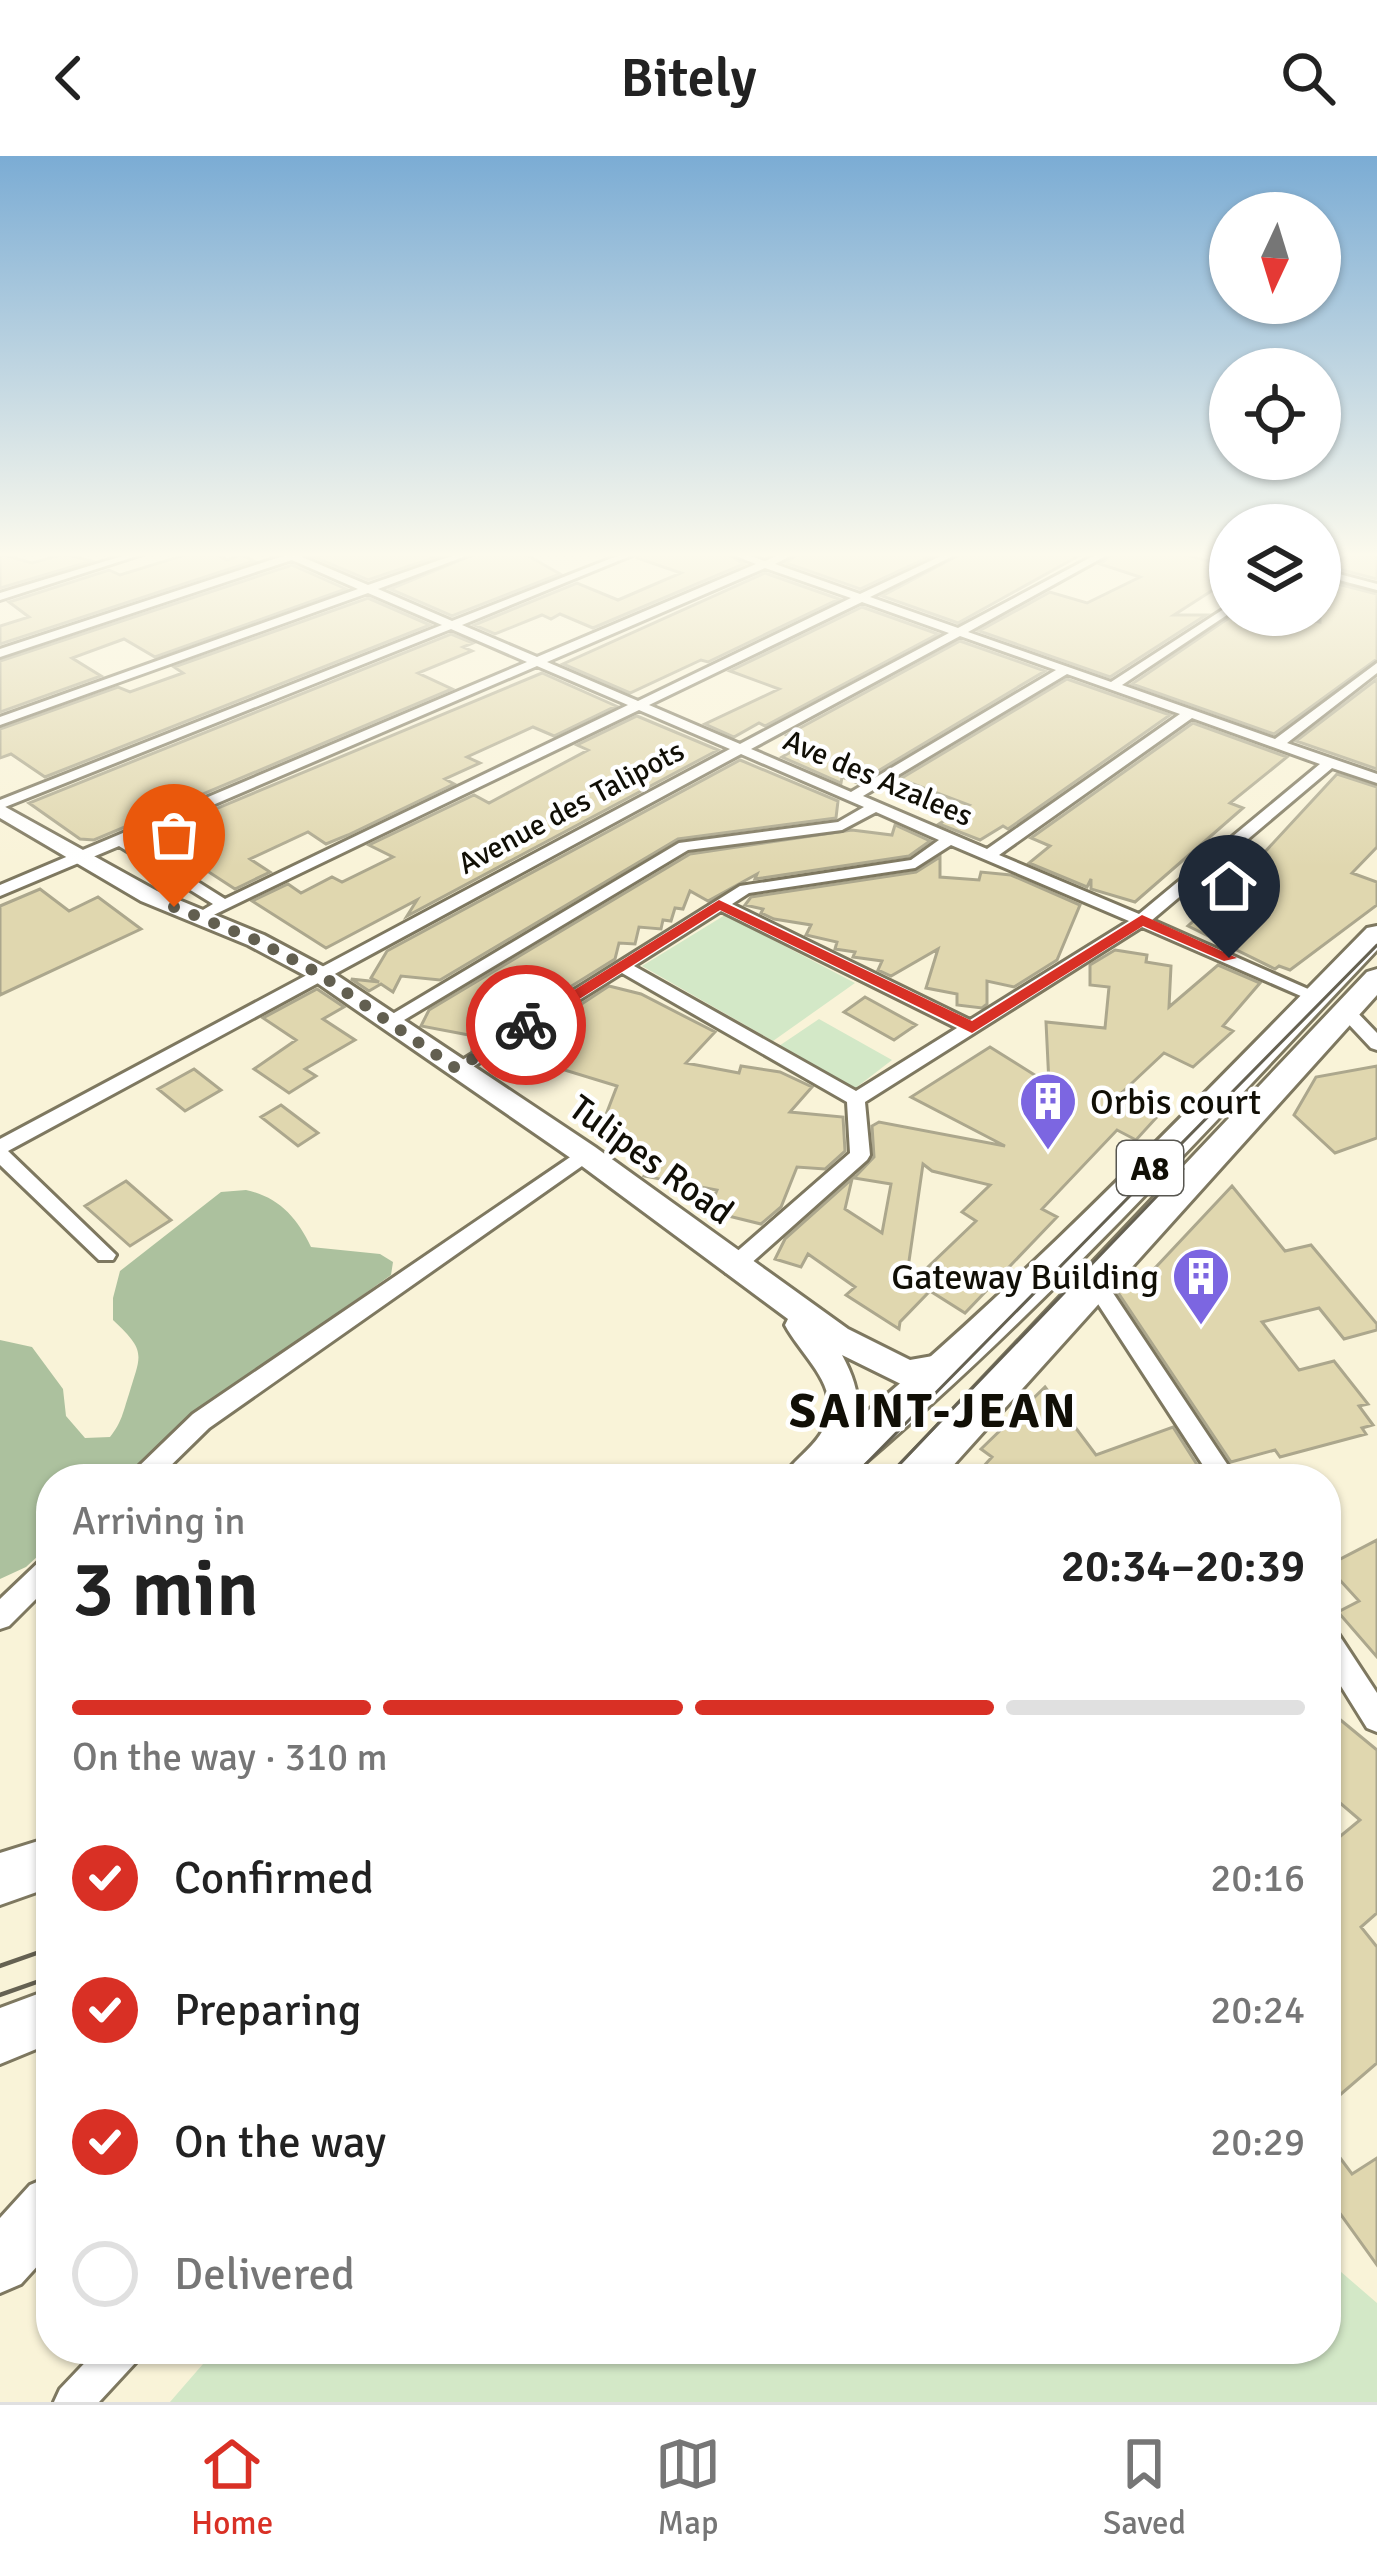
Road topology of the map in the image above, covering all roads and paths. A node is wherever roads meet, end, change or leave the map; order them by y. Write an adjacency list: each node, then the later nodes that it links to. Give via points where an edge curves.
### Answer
1 (172, 659): 15 (street)
2 (365, 659): 22 (street)
3 (528, 659): 9 (street, Ave des Azalees)
4 (542, 659): 9 (street)
5 (731, 659): 13 (street)
6 (906, 659): 17 (street, Avenue des Talipots)
7 (1038, 659): 11 (street)
8 (1153, 659): 12 (street)
9 (535, 662): 13 (street, Ave des Azalees); 24 (street)
10 (1377, 667): 16 (street)
11 (1067, 669): 12 (street); 20 (street)
12 (1114, 685): 14 (street)
13 (633, 705): 17 (street, Ave des Azalees); 29 (street)
14 (1192, 712): 16 (street); 25 (street)
15 (0, 721)
16 (1278, 743): 18 (street)
17 (738, 748): 20 (street, Ave des Azalees); 33 (street, Avenue des Talipots)
18 (1330, 762): 19 (street); 30 (street)
19 (1377, 779)
20 (852, 797): 21 (street, Ave des Azalees)
21 (877, 806): 23 (street, Ave des Azalees); 36 (street, via 842,826 684,846)
22 (0, 808): 26 (main road, Tulipes Road)
23 (952, 838): 25 (street, Ave des Azalees); 28 (street, via 915,864 746,889)
24 (123, 842): 26 (street); 29 (street)
25 (989, 855): 30 (street, Ave des Azalees)
26 (82, 858): 27 (street); 29 (main road, Tulipes Road, via 149,896)
27 (0, 891)
28 (719, 904): 32 (street); 37 (street)
29 (210, 910): 33 (main road, Tulipes Road)
30 (1142, 920): 35 (street, Ave des Azalees); 37 (street)
31 (1377, 934): 35 (main road, A8)
32 (622, 966): 39 (street); 40 (street)
33 (318, 973): 36 (main road, Tulipes Road); 41 (street, Avenue des Talipots)
34 (1377, 978): 35 (main road)
35 (1331, 1004): 38 (street); 45 (main road); 46 (main road, A8)
36 (388, 1022): 39 (main road, Tulipes Road)
37 (972, 1028): 40 (street)
38 (1377, 1043)
39 (457, 1069): 42 (main road, Tulipes Road)
40 (856, 1099): 44 (street, via 860,1155)
41 (0, 1151): 43 (street)
42 (585, 1154): 44 (main road, Tulipes Road); 47 (street, via 201,1420)
43 (106, 1255)
44 (745, 1275): 46 (main road, Tulipes Road, via 890,1368 907,1374); 48 (main road, via 833,1369 845,1429)
45 (1094, 1281): 50 (main road); 51 (street)
46 (950, 1366): 49 (main road, A8)
47 (156, 1464)
48 (815, 1464)
49 (834, 1464)
50 (929, 1464)
51 (1215, 1464)
52 (36, 1582): 53 (street)
53 (0, 1617)
54 (1341, 1662): 55 (street)
55 (1377, 1718)
56 (36, 1867): 57 (main road)
57 (0, 1879)
58 (36, 2022): 59 (main road)
59 (0, 2036)
60 (36, 2223): 61 (main road)
61 (0, 2263)
62 (109, 2364): 63 (street)
63 (74, 2402)

